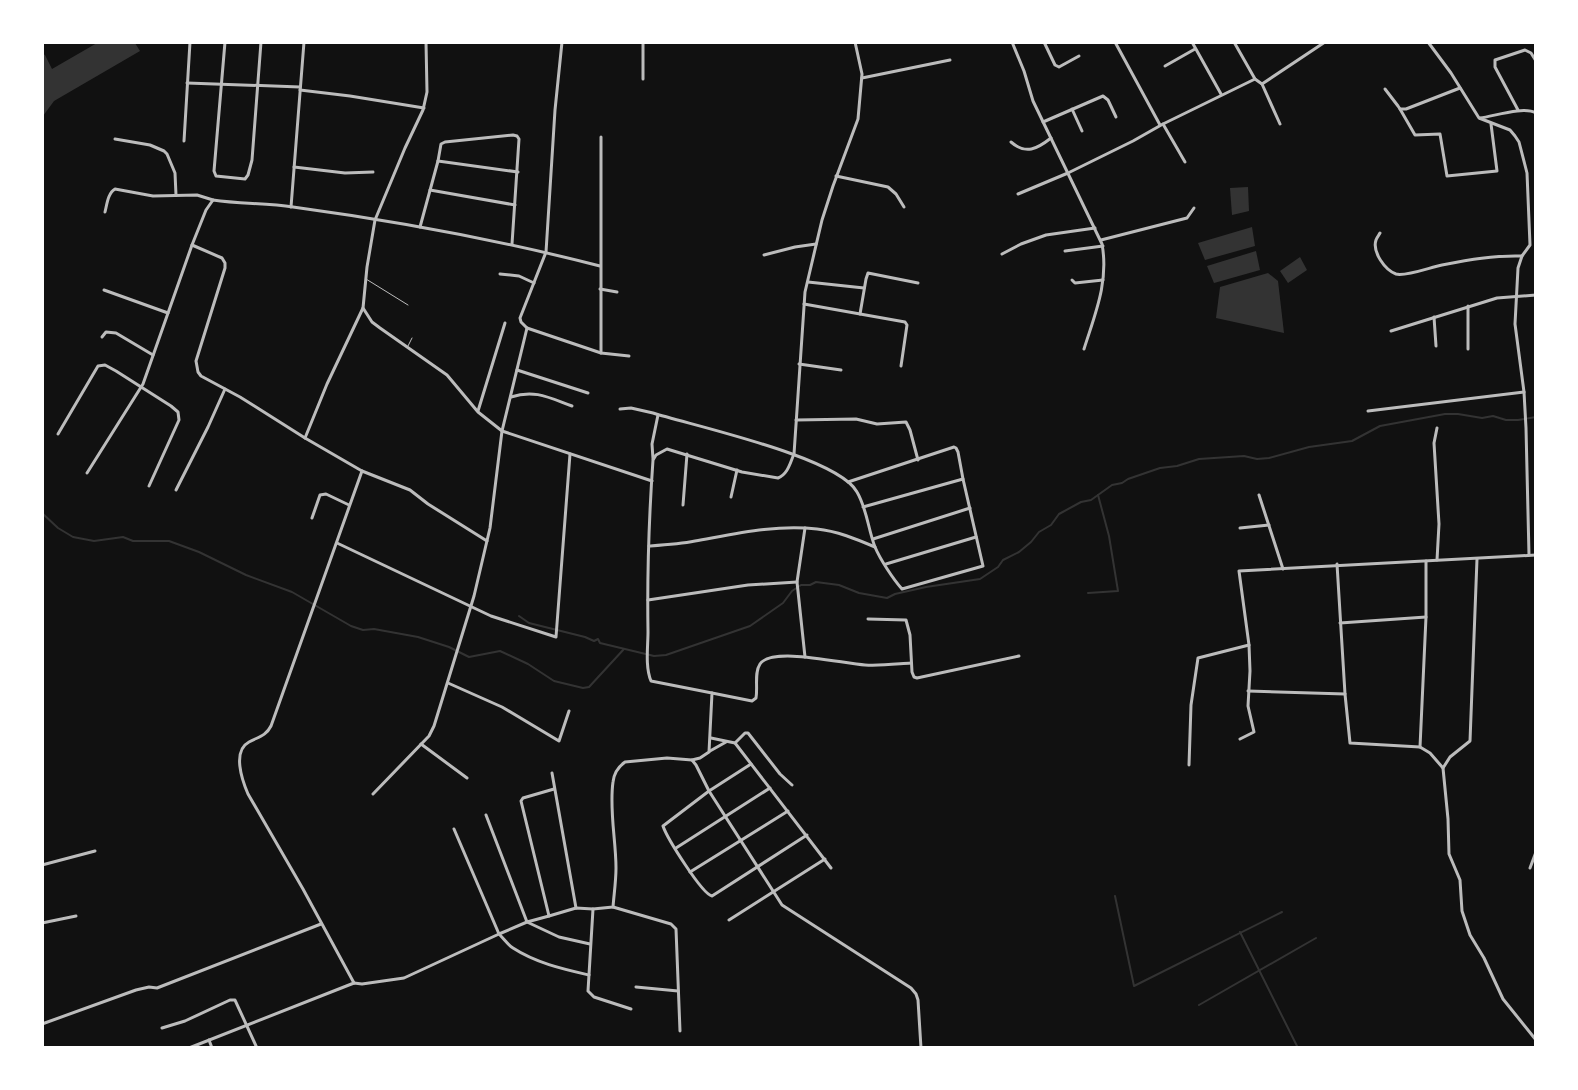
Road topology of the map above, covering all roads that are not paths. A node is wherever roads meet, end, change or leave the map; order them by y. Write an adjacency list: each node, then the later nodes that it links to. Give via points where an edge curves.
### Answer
1 (190, 42): 24 (street)
2 (225, 42): 25 (street)
3 (261, 42): 27 (street)
4 (304, 42): 29 (street)
5 (426, 42): 32 (street, via 427,92)
6 (562, 42): 75 (street)
7 (643, 42): 22 (street)
8 (855, 42): 21 (street)
9 (1012, 42): 39 (street)
10 (1044, 42): 17 (street, via 1055,66)
11 (1115, 42): 42 (street)
12 (1192, 42): 16 (street)
13 (1234, 42): 23 (street)
14 (1324, 42): 26 (street)
15 (1428, 42): 28 (street)
16 (1195, 49): 20 (street); 31 (street)
17 (1079, 56)
18 (950, 60): 21 (street)
19 (1536, 61): 35 (street, via 1525,50 1495,60 1495,67)
20 (1165, 66)
21 (862, 78): 55 (street, via 858,119)
22 (643, 79)
23 (1255, 79): 26 (street); 31 (street)
24 (187, 83): 25 (street); 47 (street)
25 (223, 84): 27 (street); 27 (street, via 214,171 216,176 238,179 245,179 248,175 252,160)
26 (1262, 84): 41 (street)
27 (258, 86): 29 (street)
28 (1460, 88): 34 (street); 38 (street)
29 (300, 89): 32 (street); 51 (street)
30 (1385, 89): 34 (street)
31 (1221, 94): 42 (street)
32 (424, 108): 65 (street)
33 (1072, 109): 37 (street, via 1103,96); 39 (street); 43 (street)
34 (1400, 109): 40 (street, via 1415,135 1440,134 1447,176 1497,171)
35 (1518, 110): 36 (street); 38 (street)
36 (1536, 114)
37 (1116, 117)
38 (1479, 118): 40 (street)
39 (1043, 122): 45 (street)
40 (1491, 123): 78 (street, via 1510,130 1515,136 1527,173 1530,245)
41 (1280, 124)
42 (1161, 125): 50 (street); 54 (street)
43 (1082, 131)
44 (600, 137): 79 (street)
45 (1050, 138): 48 (street, via 1028,150 1022,150); 54 (street)
46 (115, 139): 58 (street, via 150,145 168,154 175,173)
47 (184, 141)
48 (1011, 142)
49 (438, 161): 53 (street); 53 (street, via 444,142 513,135 520,139); 56 (street)
50 (1184, 162)
51 (294, 167): 52 (street, via 345,173); 61 (street)
52 (373, 172)
53 (518, 172): 60 (street)
54 (1068, 173): 57 (street); 67 (street)
55 (836, 176): 62 (street, via 888,187); 71 (street)
56 (430, 190): 60 (street); 66 (street)
57 (1018, 194)
58 (176, 195): 59 (street, via 197,195); 64 (street, via 153,196 115,189)
59 (213, 200): 61 (street); 72 (street)
60 (515, 205): 70 (street)
61 (291, 207): 65 (street)
62 (904, 207)
63 (1194, 208): 69 (street, via 1187,218)
64 (105, 212)
65 (375, 220): 66 (street); 81 (street)
66 (420, 227): 70 (street)
67 (1095, 228): 69 (street); 76 (street, via 1046,235)
68 (1380, 233): 78 (street, via 1376,240 1377,254 1396,274 1486,257)
69 (1101, 240): 73 (street)
70 (512, 244): 75 (street)
71 (816, 244): 77 (street); 84 (street)
72 (192, 245): 97 (street); 117 (street, via 222,258 225,263 196,361 201,376)
73 (1102, 246): 74 (street); 83 (street, via 1105,257)
74 (1065, 251)
75 (546, 252): 79 (street); 85 (street)
76 (1002, 254)
77 (764, 255)
78 (1522, 256): 92 (street)
79 (600, 266): 88 (street)
80 (500, 274): 85 (street, via 519,276)
81 (366, 279): 94 (lane); 96 (street)
82 (1072, 280): 83 (street, via 1075,283)
83 (1103, 280): 107 (street, via 1103,292)
84 (808, 282): 87 (street); 93 (street)
85 (534, 283): 101 (street, via 520,318)
86 (918, 283): 87 (street, via 870,273 866,275)
87 (864, 288): 98 (street)
88 (600, 289): 90 (street); 109 (street)
89 (104, 290): 97 (street)
90 (617, 292)
91 (1536, 295): 92 (street)
92 (1516, 296): 95 (street); 118 (street, via 1515,324)
93 (804, 304): 98 (street); 112 (street)
94 (408, 305)
95 (1468, 306): 99 (street); 108 (street)
96 (363, 308): 106 (street, via 372,322); 130 (street)
97 (168, 312): 110 (street)
98 (860, 314): 113 (street, via 906,323)
99 (1434, 317): 102 (street); 105 (street)
100 (505, 323): 124 (street)
101 (527, 328): 109 (street); 114 (street)
102 (1391, 332)
103 (102, 337): 110 (street, via 106,332 116,334)
104 (412, 338): 106 (lane)
105 (1436, 346)
106 (408, 347): 124 (street, via 447,375)
107 (1084, 349)
108 (1468, 349)
109 (601, 352): 111 (street)
110 (153, 355): 116 (street)
111 (629, 356)
112 (799, 364): 115 (street); 126 (street)
113 (901, 366)
114 (517, 370): 119 (street); 120 (street)
115 (841, 370)
116 (141, 387): 129 (street, via 105,365 98,366); 138 (street); 142 (street, via 179,415)
117 (224, 389): 130 (street); 143 (street)
118 (1524, 392): 123 (street); 160 (street)
119 (588, 393)
120 (510, 397): 121 (street, via 524,392 538,394); 128 (street)
121 (572, 406)
122 (620, 410): 125 (street, via 631,408)
123 (1368, 411)
124 (478, 412): 128 (street)
125 (658, 415): 133 (street); 134 (street, via 652,444)
126 (796, 420): 133 (street); 135 (street, via 856,419 877,424 906,422)
127 (1438, 428): 163 (street, via 1434,443 1439,524)
128 (502, 431): 131 (street); 156 (street)
129 (58, 434)
130 (305, 438): 137 (street)
131 (570, 454): 140 (street); 170 (street, via 557,635 491,616)
132 (687, 454): 134 (street, via 667,449); 136 (street); 147 (street)
133 (794, 454): 136 (street, via 785,475 778,478); 141 (street, via 823,466)
134 (653, 460): 140 (street)
135 (918, 460): 139 (street, via 956,448); 141 (street)
136 (738, 470): 145 (street)
137 (362, 471): 146 (street); 156 (street, via 410,490)
138 (87, 474)
139 (963, 479): 148 (street); 149 (street)
140 (652, 481): 158 (street)
141 (848, 482): 148 (street, via 857,491)
142 (150, 486)
143 (176, 490)
144 (1259, 495): 151 (street)
145 (731, 497)
146 (349, 505): 150 (street, via 326,494 320,495); 157 (street)
147 (683, 506)
148 (863, 507): 155 (street)
149 (970, 508): 154 (street); 155 (street)
150 (312, 518)
151 (1269, 525): 153 (street); 167 (street)
152 (805, 528): 158 (street, via 745,532); 159 (street, via 848,536); 168 (street)
153 (1240, 528)
154 (976, 537): 165 (street); 165 (street, via 983,566 902,589)
155 (873, 539): 159 (street)
156 (487, 541): 170 (street)
157 (337, 543): 170 (street); 225 (street, via 269,731 245,744 240,757 248,794)
158 (649, 546): 169 (street)
159 (876, 548): 165 (street)
160 (1529, 555): 161 (street); 162 (street)
161 (1536, 555)
162 (1478, 559): 163 (street); 193 (street, via 1470,741 1450,756)
163 (1437, 560): 164 (street)
164 (1426, 561): 166 (street); 171 (street)
165 (886, 564)
166 (1337, 564): 167 (street); 173 (street)
167 (1282, 569): 174 (street, via 1239,571)
168 (798, 583): 169 (street, via 748,585); 176 (street)
169 (648, 600): 180 (street, via 651,681)
170 (471, 606): 178 (street)
171 (1426, 618): 173 (street); 188 (street)
172 (868, 619): 177 (street, via 906,620)
173 (1340, 623): 181 (street)
174 (1249, 645): 179 (street); 192 (street, via 1198,658 1191,705)
175 (1019, 656): 177 (street, via 917,678 913,676)
176 (805, 657): 177 (street, via 866,665); 180 (street, via 770,656 761,663 756,698 752,701)
177 (911, 663)
178 (447, 683): 182 (street, via 502,707 559,741); 187 (street, via 434,726)
179 (1248, 691): 181 (street); 184 (street, via 1254,732)
180 (712, 693): 183 (street)
181 (1345, 694): 188 (street, via 1350,743)
182 (569, 712)
183 (711, 738): 185 (street); 189 (street)
184 (1240, 738)
185 (726, 741): 186 (street); 189 (street)
186 (735, 742): 191 (street); 196 (street, via 748,733)
187 (421, 744): 195 (street); 200 (street)
188 (1420, 747): 193 (street)
189 (709, 752): 190 (street)
190 (692, 760): 199 (street); 217 (street, via 667,758 624,762 615,773)
191 (751, 764): 197 (street); 199 (street)
192 (1189, 765)
193 (1443, 768): 238 (street, via 1449,854 1460,880 1462,911 1470,935 1503,999)
194 (552, 773): 198 (street)
195 (467, 778)
196 (792, 785)
197 (770, 788): 201 (street); 203 (street)
198 (554, 789): 218 (street); 221 (street, via 521,801)
199 (709, 790): 203 (street); 207 (street, via 663,826)
200 (373, 794)
201 (788, 811): 205 (street); 206 (street)
202 (486, 815): 223 (street)
203 (725, 816): 206 (street); 207 (street)
204 (454, 829): 226 (street)
205 (807, 836): 210 (street); 212 (street)
206 (741, 840): 212 (street); 215 (street)
207 (675, 848): 215 (street)
208 (95, 851): 211 (street)
209 (1536, 852): 214 (street)
210 (825, 859): 213 (street); 216 (street)
211 (42, 865)
212 (758, 866): 215 (street, via 712,896 706,894); 216 (street)
213 (832, 868)
214 (1530, 868)
215 (690, 872)
216 (773, 891): 222 (street); 242 (street, via 782,905 911,988 918,1000)
217 (613, 907): 219 (street); 231 (street, via 674,925)
218 (576, 908): 219 (street); 221 (street)
219 (593, 910): 227 (street)
220 (76, 916): 224 (street)
221 (549, 916): 223 (street)
222 (729, 920)
223 (527, 922): 226 (street); 227 (street, via 560,937)
224 (42, 923)
225 (321, 924): 229 (street); 233 (street, via 157,988 136,990)
226 (499, 934): 228 (street, via 512,947 529,956); 229 (street, via 404,978)
227 (590, 944): 228 (street)
228 (589, 976): 232 (street, via 588,991 594,997)
229 (354, 983): 234 (street)
230 (636, 987): 231 (street)
231 (678, 990): 236 (street)
232 (631, 1009)
233 (42, 1024)
234 (248, 1025): 235 (street, via 236,1000 232,1000); 237 (street); 241 (street)
235 (162, 1028)
236 (680, 1031)
237 (209, 1040): 239 (street); 240 (street)
238 (1536, 1040)
239 (189, 1048)
240 (212, 1048)
241 (257, 1048)
242 (921, 1048)

